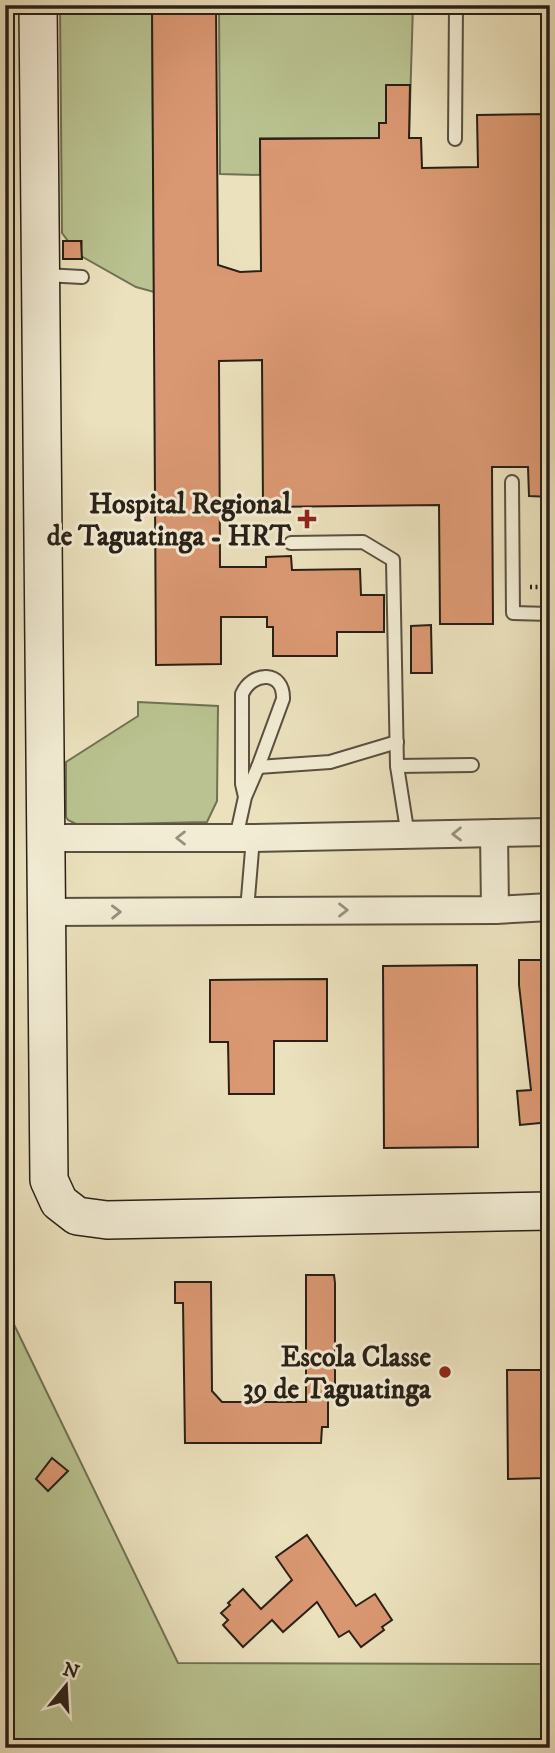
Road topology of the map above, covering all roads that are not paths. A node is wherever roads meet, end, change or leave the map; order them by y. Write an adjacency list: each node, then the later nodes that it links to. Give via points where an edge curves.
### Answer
1 (38, 5): 4 (street)
2 (456, 5): 3 (lane)
3 (455, 139)
4 (41, 275): 5 (lane); 17 (street)
5 (82, 277)
6 (512, 482): 8 (lane, via 513,613)
7 (291, 543): 9 (lane, via 363,542 393,560)
8 (550, 614)
9 (397, 742): 11 (lane); 12 (lane, via 330,762)
10 (472, 765): 11 (lane)
11 (397, 766): 16 (lane)
12 (258, 767): 13 (lane); 13 (lane, via 284,699 280,684 268,677 251,681 242,694)
13 (245, 797): 18 (lane)
14 (550, 832): 15 (street)
15 (494, 833): 16 (street, one-way to 16); 20 (street)
16 (408, 836): 18 (street)
17 (47, 838): 18 (street, one-way to 17); 22 (street)
18 (244, 838): 21 (lane)
19 (550, 907): 20 (street)
20 (495, 909): 21 (street, one-way to 20)
21 (247, 910): 22 (street, one-way to 21)
22 (47, 912): 23 (street, via 49,1180 59,1202 77,1216 107,1220)
23 (550, 1211)

